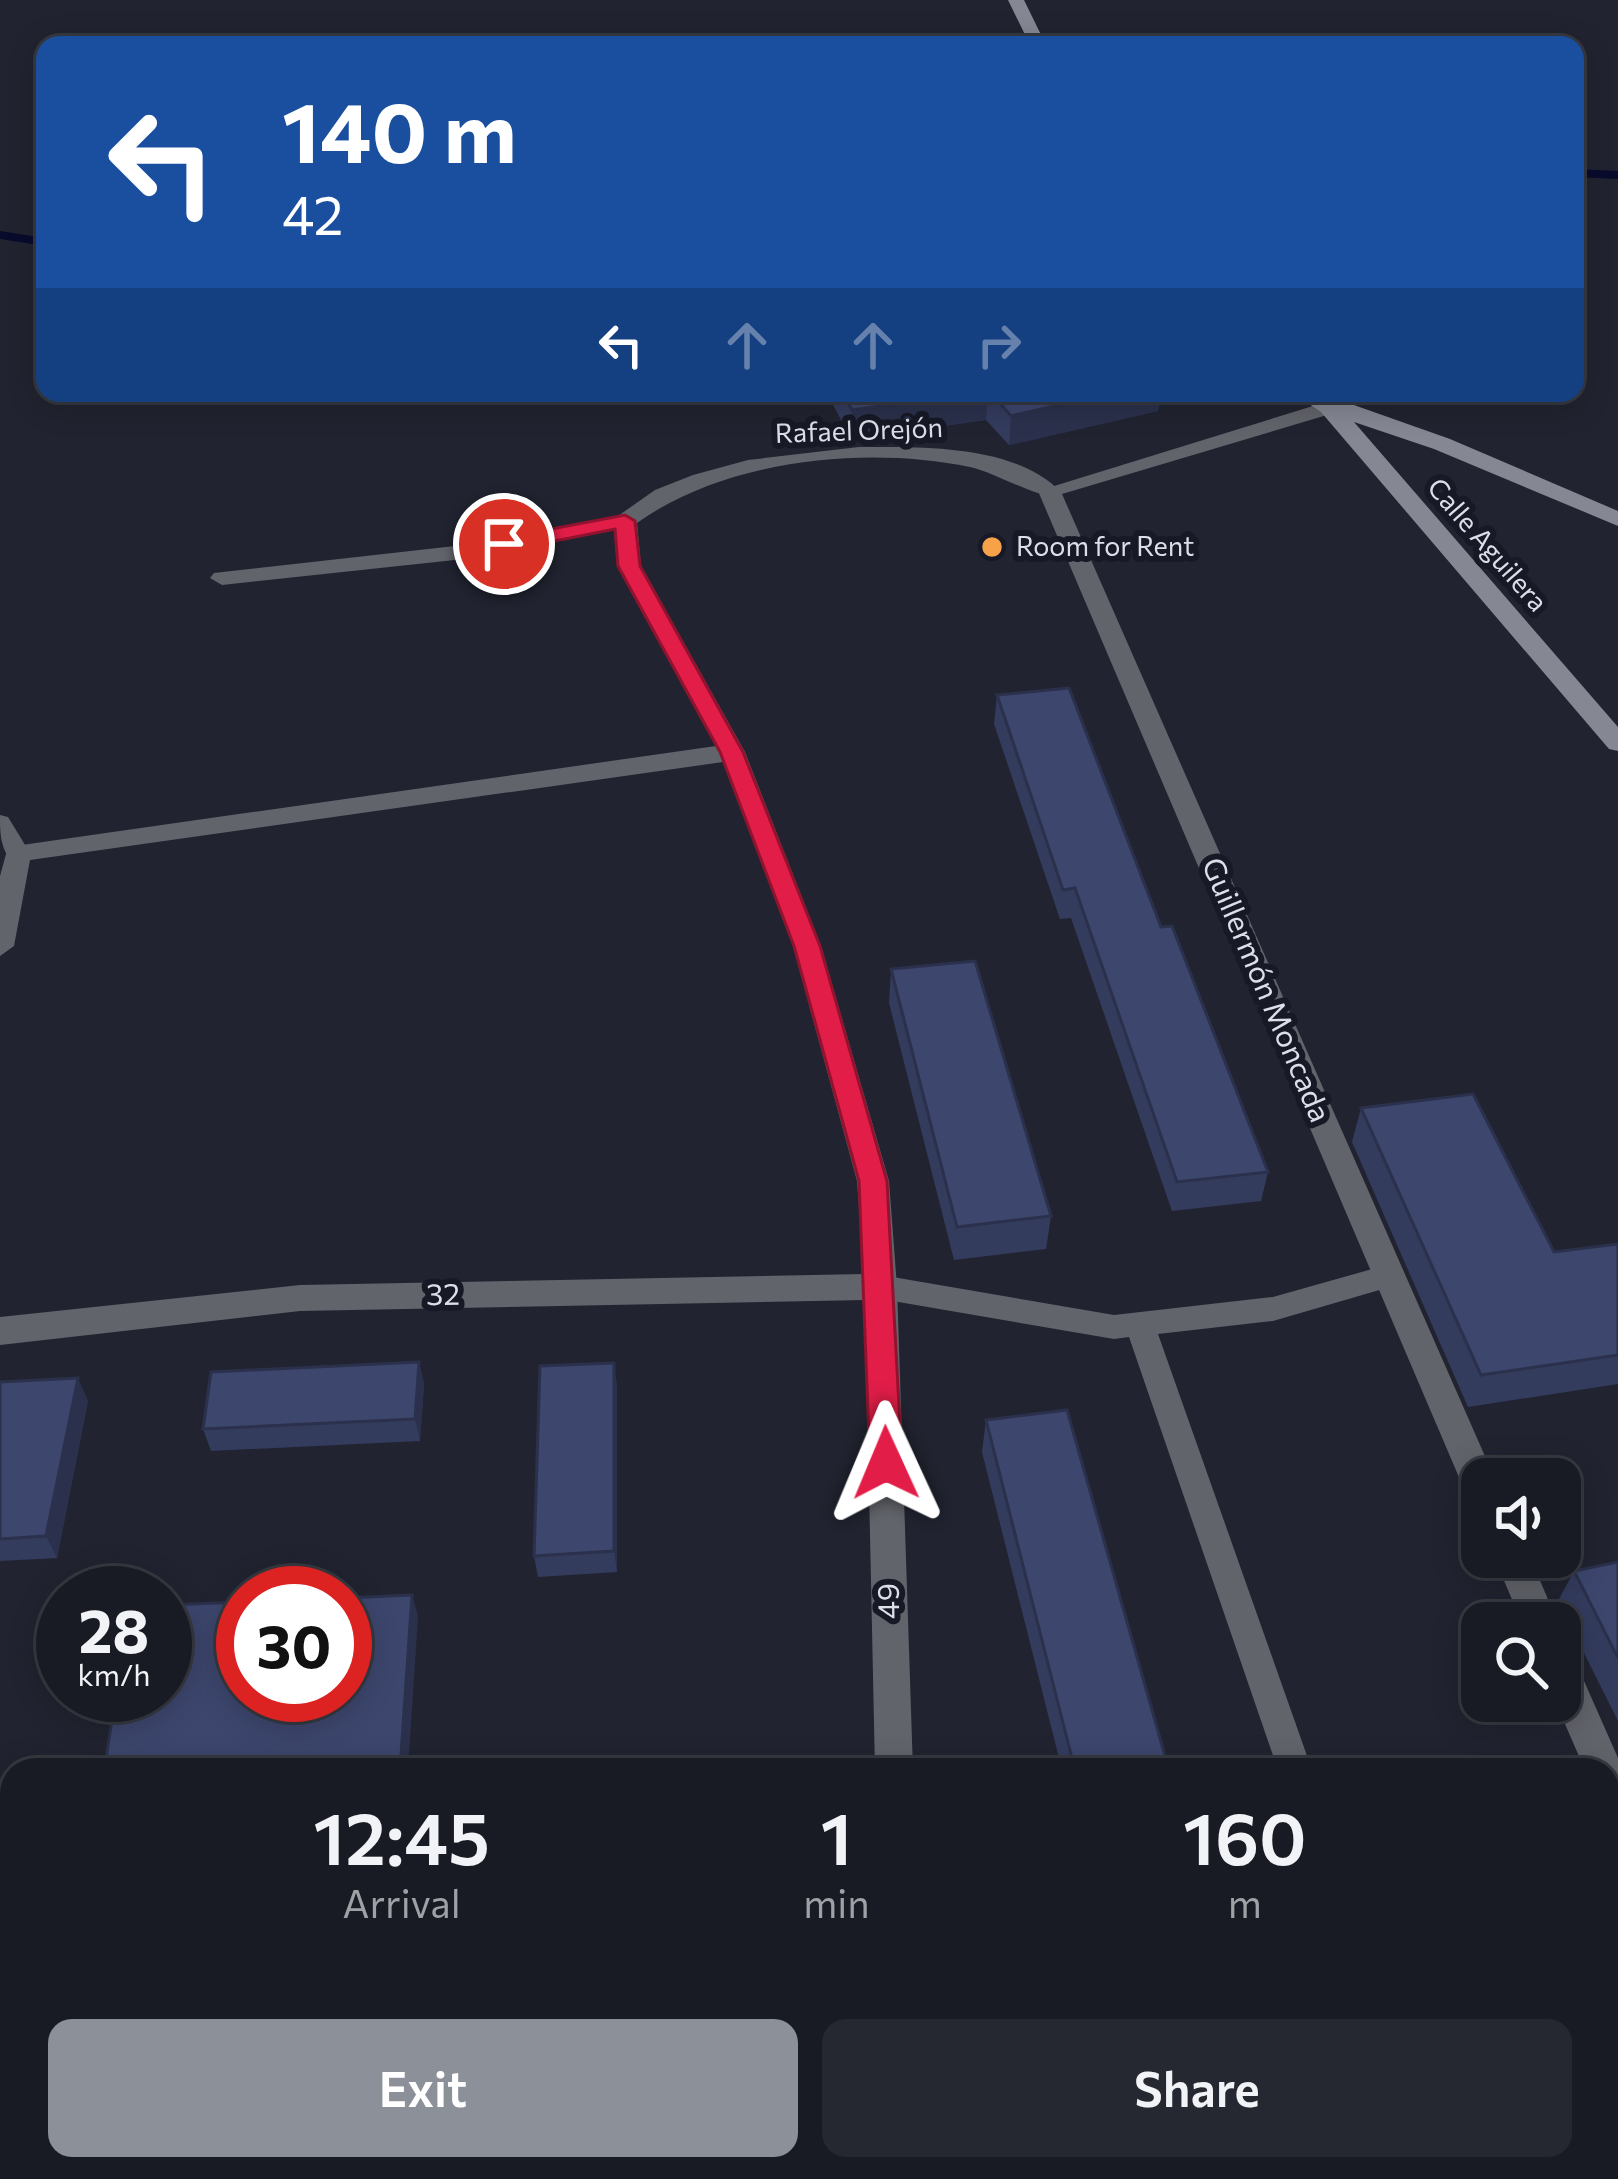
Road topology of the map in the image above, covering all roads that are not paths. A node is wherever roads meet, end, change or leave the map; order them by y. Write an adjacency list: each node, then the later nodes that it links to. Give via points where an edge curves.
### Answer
1 (1016, 0): 2 (main road)
2 (1034, 36)
3 (1320, 402): 4 (main road, Calle Aguilera)
4 (1329, 407): 5 (main road); 6 (main road, Calle Aguilera); 7 (street)
5 (1456, 450): 6 (main road, via 1406,458); 8 (main road)
6 (1388, 476): 11 (main road, Calle Aguilera)
7 (1049, 491): 9 (street, Rafael Orejón, via 1024,472 972,458 882,454 772,462 664,495); 16 (street, Guillermón Moncada)
8 (1618, 519)
9 (625, 521): 10 (street, via 464,552); 12 (street, 49, via 629,566)
10 (222, 578)
11 (1618, 743)
12 (732, 752): 14 (street); 17 (street, 49, via 807,946 873,1181)
13 (0, 823): 14 (lane)
14 (19, 853): 15 (street)
15 (0, 946)
16 (1390, 1276): 18 (lane, via 1273,1309); 20 (street, Guillermón Moncada)
17 (881, 1287): 18 (lane); 19 (street, 32, via 300,1298); 22 (street, 49)
18 (1140, 1325): 23 (lane)
19 (3, 1332)
20 (1469, 1458)
21 (1581, 1717): 24 (street)
22 (894, 1758)
23 (1290, 1758)
24 (1599, 1758)

